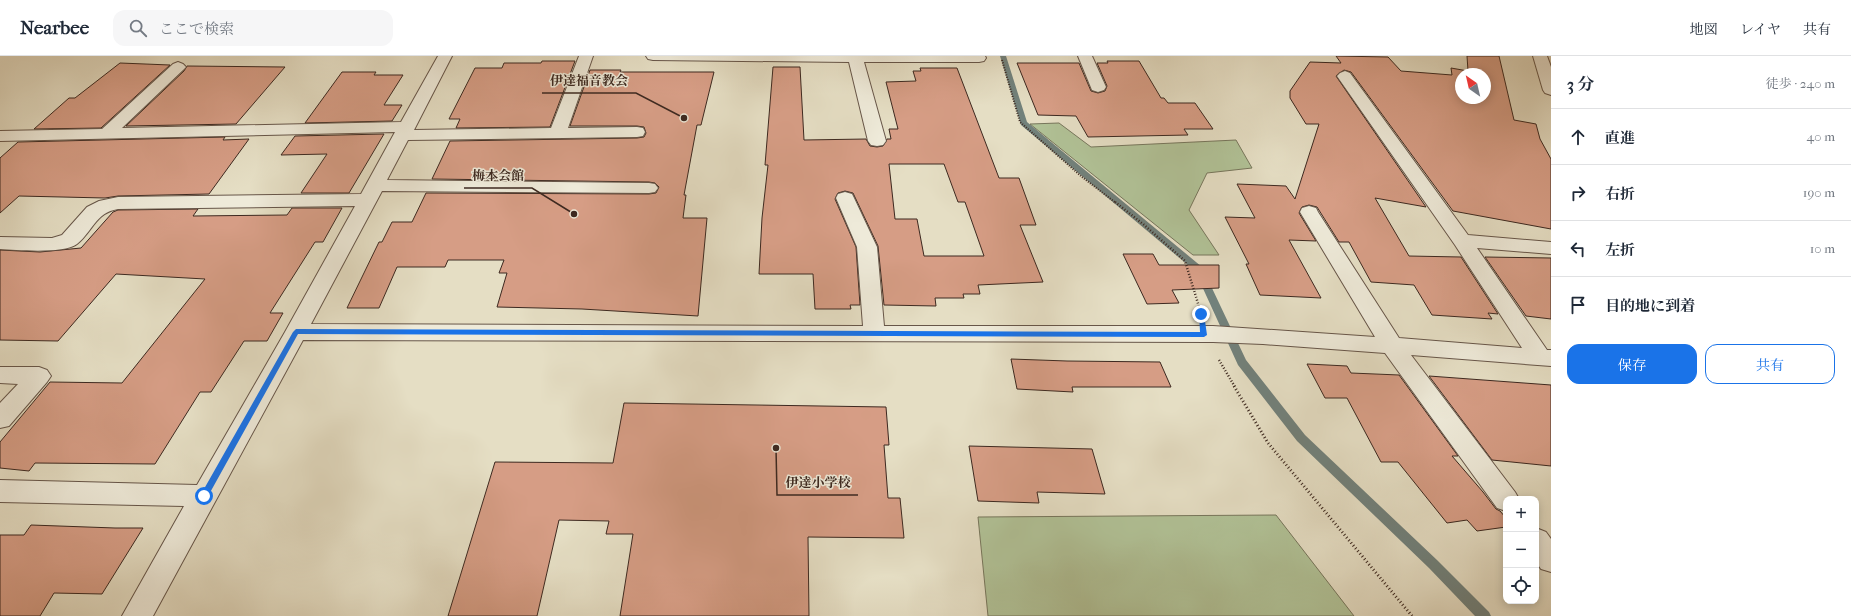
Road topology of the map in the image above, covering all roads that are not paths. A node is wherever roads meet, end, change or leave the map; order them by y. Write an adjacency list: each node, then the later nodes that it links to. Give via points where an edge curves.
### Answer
1 (445, 56): 14 (street)
2 (586, 56): 17 (street)
3 (653, 56): 4 (street)
4 (696, 56): 5 (street)
5 (855, 56): 8 (street); 19 (street)
6 (1084, 56): 12 (street)
7 (1540, 56): 13 (street)
8 (948, 57): 9 (street)
9 (978, 58)
10 (178, 67): 16 (street)
11 (1345, 76): 24 (street)
12 (1098, 87)
13 (1551, 90)
14 (404, 131): 16 (street); 17 (street); 21 (street)
15 (637, 132): 17 (street)
16 (107, 133): 18 (street)
17 (558, 133)
18 (0, 136)
19 (877, 141)
20 (649, 188): 21 (street)
21 (371, 192): 25 (street, via 118,203 94,211 69,240 52,244); 27 (street)
22 (845, 198): 28 (street, via 866,247)
23 (1309, 212): 29 (street)
24 (1462, 241): 26 (street); 30 (street)
25 (0, 243)
26 (1551, 248)
27 (296, 332): 28 (street); 34 (street)
28 (874, 333): 29 (street, via 1208,334)
29 (1392, 346): 30 (street); 35 (street)
30 (1546, 358)
31 (0, 375): 32 (street, via 39,376)
32 (0, 419)
33 (0, 491): 34 (street)
34 (204, 496): 38 (street)
35 (1503, 496)
36 (1539, 544): 37 (street)
37 (1551, 560)
38 (137, 616)

